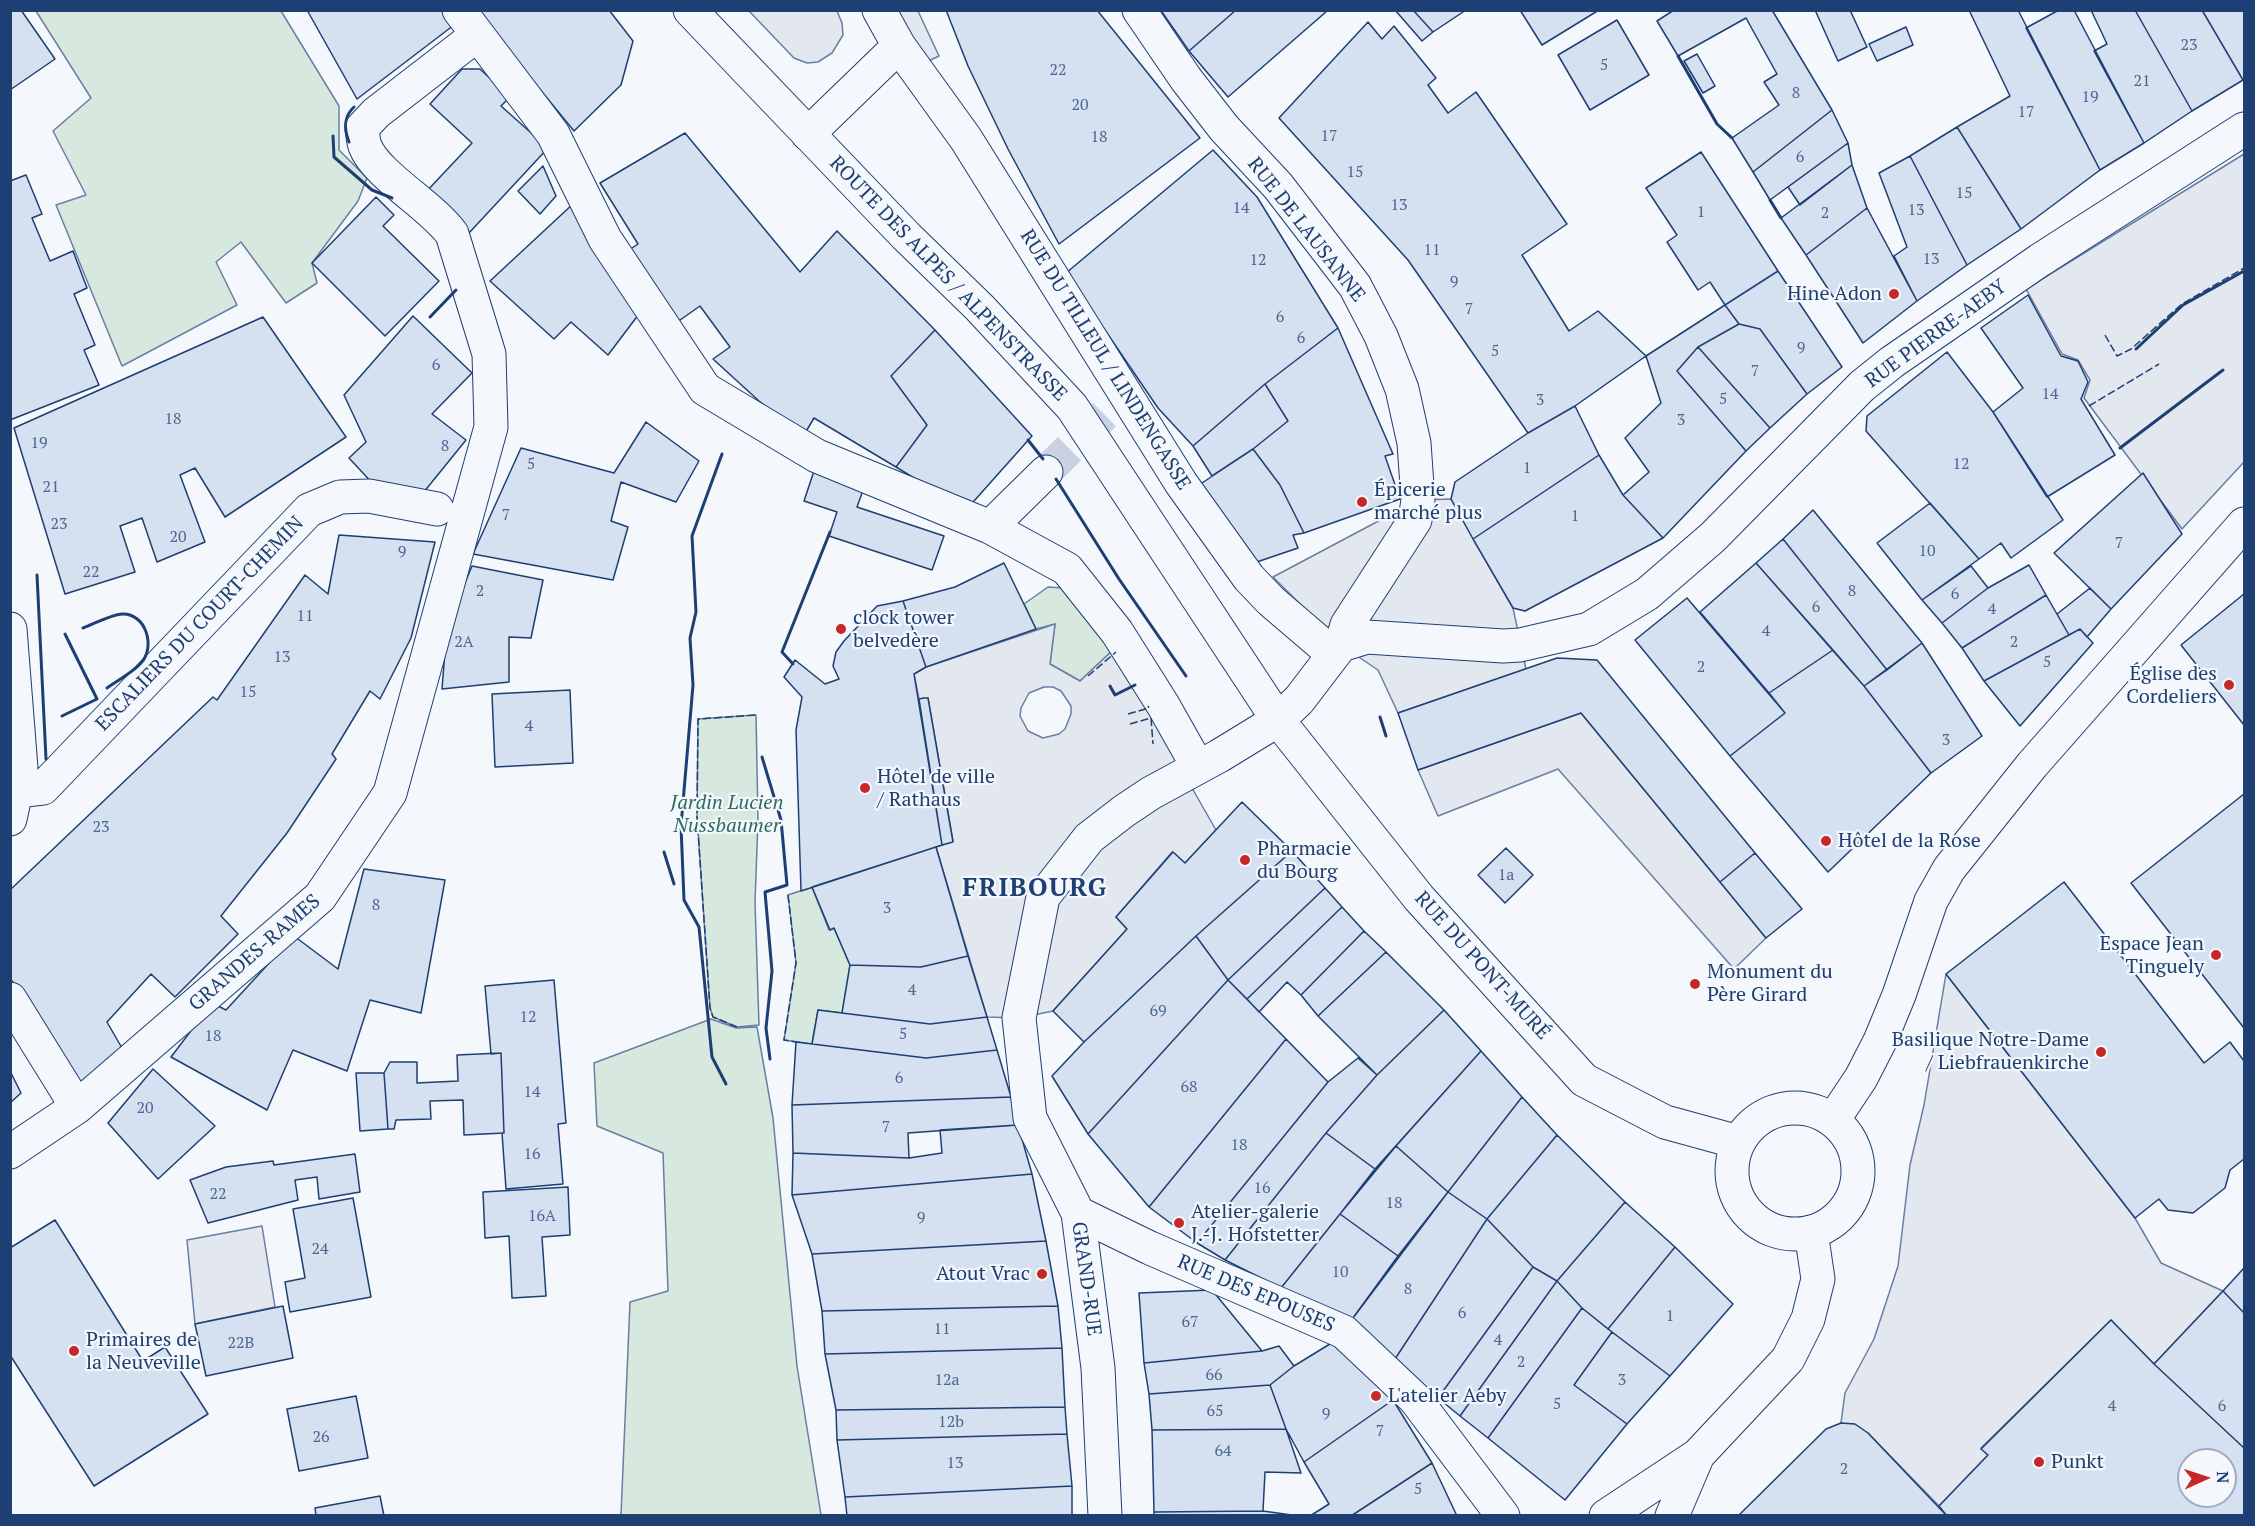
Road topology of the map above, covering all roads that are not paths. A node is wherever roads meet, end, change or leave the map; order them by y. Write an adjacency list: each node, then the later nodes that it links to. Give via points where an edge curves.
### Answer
1 (690, 10): 7 (street, ROUTE DES ALPES / ALPENSTRASSE)
2 (879, 10): 5 (street, RUE DU TILLEUL / LINDENGASSE)
3 (1139, 10): 13 (street, RUE DE LAUSANNE, via 1224,128 1278,186 1355,286 1381,336 1401,389 1414,443 1418,500 1415,520 1347,625)
4 (468, 23): 9 (street, via 362,128 366,147 382,169 452,234 489,354 491,427); 11 (street, via 553,134 605,239 705,389 817,456)
5 (899, 46): 7 (street); 13 (street, RUE DU TILLEUL / LINDENGASSE, via 966,139 1118,402 1249,578 1271,601)
6 (2244, 129): 13 (street, RUE PIERRE-AEBY, via 2040,260 1892,362 1862,386 1713,537 1647,594 1589,628 1520,645 1367,637)
7 (808, 134): 14 (street, ROUTE DES ALPES / ALPENSTRASSE, via 1072,407)
8 (1046, 472): 11 (street)
9 (451, 514): 16 (street, ESCALIERS DU COURT-CHEMIN, via 369,496 340,497 309,510 43,788); 18 (street, GRANDES-RAMES, via 390,793 320,897)
10 (2244, 524): 19 (street, via 2026,772 1949,869 1931,900 1899,995 1870,1059)
11 (990, 527): 15 (street, via 1067,569 1117,632)
12 (10, 629): 16 (street, via 21,768)
13 (1337, 650): 14 (street, RUE DE LAUSANNE, via 1299,700)
14 (1278, 720): 15 (street, RUE DE LAUSANNE); 20 (street, RUE DU PONT-MURÉ, via 1419,898 1584,1080 1665,1122)
15 (1198, 767): 22 (street, GRAND-RUE, via 1150,793 1089,838 1043,897 1019,1018 1030,1118)
16 (14, 805)
17 (10, 999): 18 (street)
18 (77, 1107): 21 (street, GRANDES-RAMES)
19 (1833, 1120): 20 (street, via 1813,1110 1790,1107 1769,1113 1751,1125); 23 (street, via 1853,1146 1857,1183 1841,1215)
20 (1738, 1142): 23 (street, via 1732,1162 1732,1183 1740,1203 1753,1219 1770,1230)
21 (10, 1152)
22 (1078, 1213): 25 (street, GRAND-RUE, via 1098,1368); 26 (street, RUE DES EPOUSES, via 1344,1332 1414,1400)
23 (1811, 1232): 24 (street, via 1818,1279 1808,1318 1788,1359)
24 (1698, 1455): 27 (street); 28 (street)
25 (1105, 1515)
26 (1503, 1515)
27 (1606, 1515)
28 (1672, 1515)

